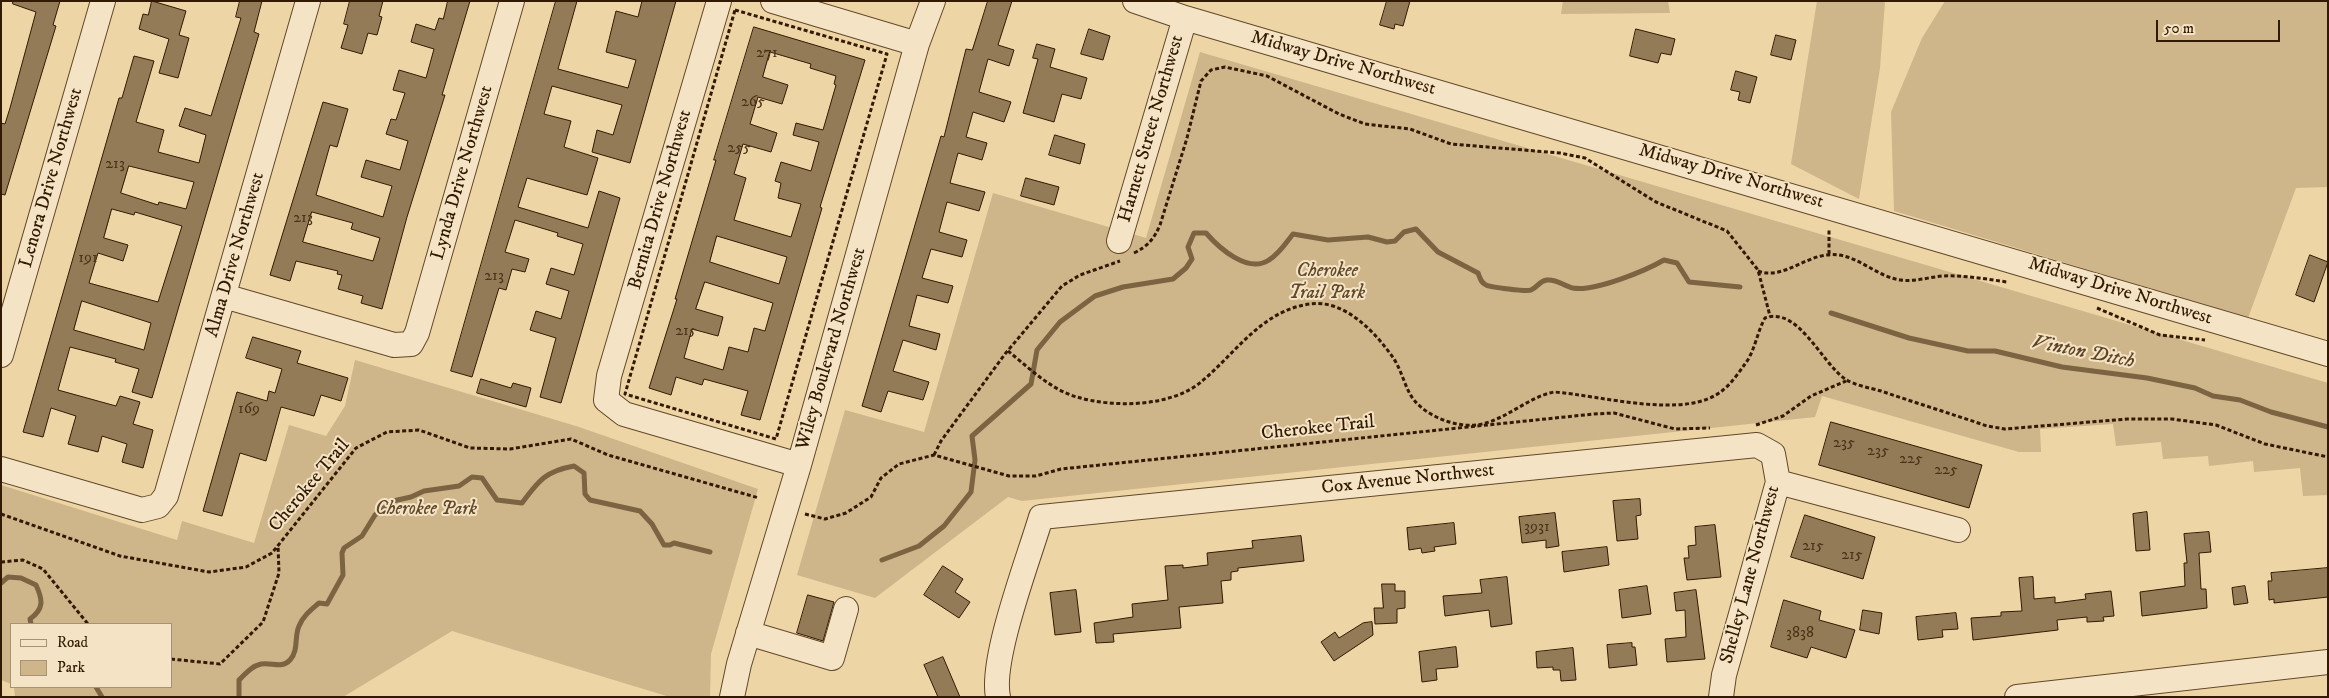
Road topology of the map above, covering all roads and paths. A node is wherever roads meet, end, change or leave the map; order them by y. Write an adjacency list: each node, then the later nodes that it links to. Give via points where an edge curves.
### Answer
1 (104, 1): 22 (street, Lenora Drive Northwest)
2 (308, 1): 16 (street, Alma Drive Northwest)
3 (512, 1): 16 (street, Lynda Drive Northwest, via 417,333 411,344 394,345)
4 (719, 1): 29 (street, Bernita Drive Northwest, via 609,376 606,400 624,414)
5 (773, 1): 9 (street)
6 (933, 1): 9 (street, Wiley Boulevard Northwest)
7 (1135, 1): 8 (street, Midway Drive Northwest)
8 (1185, 18): 11 (street, Midway Drive Northwest); 12 (street, Harnett Street Northwest)
9 (917, 44): 29 (street, Wiley Boulevard Northwest)
10 (887, 54): 10 (path, via 735,10 625,394 776,439)
11 (1835, 208): 13 (path, via 1827,233); 21 (street, Midway Drive Northwest)
12 (1125, 251): 14 (path, via 1147,246 1155,236 1187,138 1201,81 1211,70 1226,67 1267,76 1365,124 1410,129 1451,144 1585,158 1656,202 1727,231); 20 (path, via 1062,286)
13 (1829, 254): 14 (path, via 1775,273 1766,274); 15 (path, via 1851,258 1902,280 1944,276)
14 (1758, 270): 18 (path)
15 (2012, 283)
16 (224, 296): 30 (street, Alma Drive Northwest, via 166,496 158,506 142,510)
17 (2094, 307): 19 (path, via 2160,335)
18 (1770, 316): 20 (path, via 1759,328 1747,361 1723,390 1707,400 1681,406 1655,405 1554,392 1538,395 1486,423 1471,425 1430,414 1410,396 1395,361 1357,318 1343,308 1318,304 1294,308 1254,330 1186,392 1146,403 1076,397 1039,376); 23 (path, via 1787,318 1798,326 1827,362)
19 (2210, 340)
20 (1008, 351): 26 (path)
21 (2328, 354)
22 (1, 355)
23 (1847, 380): 24 (path, via 1810,396 1783,416); 28 (path, via 1987,426 2006,429 2127,419 2172,419 2216,425 2264,444)
24 (1753, 425)
25 (1715, 428): 26 (path, Cherokee Trail, via 1675,429 1614,414 1594,414 1060,469 1036,476 1009,476)
26 (934, 454): 34 (path, via 899,464 881,478 872,496 846,513 825,518)
27 (1773, 454): 31 (street, Shelley Lane Northwest); 46 (street, Cox Avenue Northwest, via 1757,445 1041,517 1000,652)
28 (2328, 457)
29 (799, 465): 40 (street, Wiley Boulevard Northwest)
30 (1, 469)
31 (1778, 482): 35 (street); 47 (street, Shelley Lane Northwest)
32 (759, 498): 36 (path, Cherokee Trail, via 608,455 571,439 510,449 470,448 420,430 387,432 356,448)
33 (1, 514): 36 (path, Cherokee Trail, via 120,556 209,572 246,567 272,553)
34 (805, 514)
35 (1958, 530)
36 (278, 545): 41 (path, via 279,573 263,622 220,664)
37 (1, 562): 39 (path, via 23,560 43,569)
38 (846, 609): 40 (street, via 832,658)
39 (87, 623)
40 (748, 633): 45 (street, Wiley Boulevard Northwest)
41 (172, 659)
42 (2328, 662): 43 (street)
43 (2179, 688): 44 (street)
44 (2022, 696)
45 (732, 697)
46 (998, 697)
47 (1720, 697)

